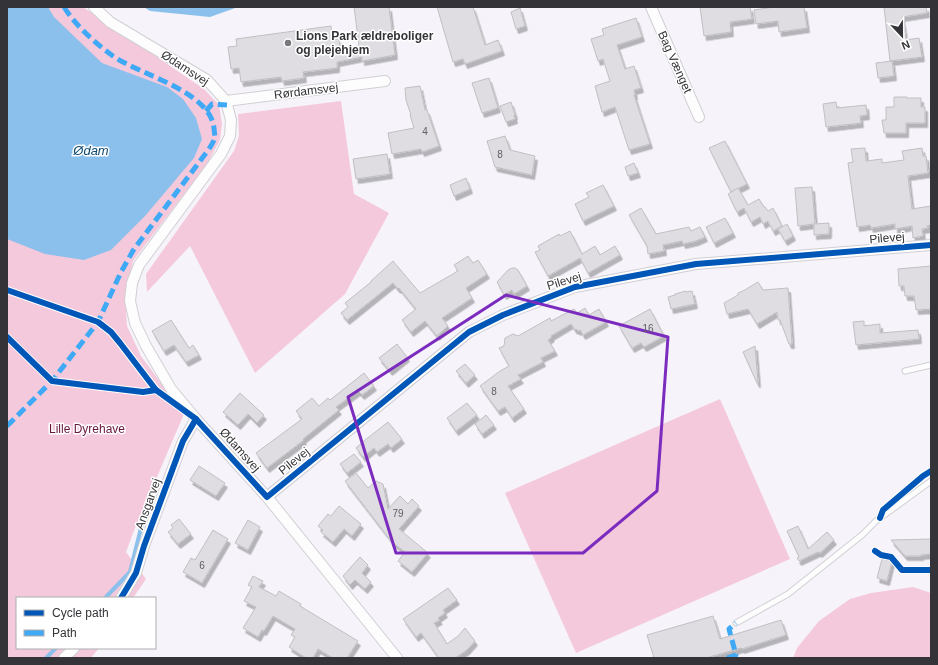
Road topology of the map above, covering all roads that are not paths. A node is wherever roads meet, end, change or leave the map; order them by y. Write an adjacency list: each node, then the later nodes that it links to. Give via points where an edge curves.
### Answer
1 (94, 7): 4 (street, Ødamsvej, via 110,22 207,80)
2 (651, 7): 5 (street, Bag Vænget)
3 (385, 81): 4 (street, Rørdamsvej)
4 (226, 101): 9 (street, Ødamsvej, via 231,120 230,136 221,154 139,265 132,283 130,302 135,323 146,346 171,389)
5 (700, 117)
6 (931, 245): 11 (street, Pilevej, via 696,264 575,287 503,314 469,332)
7 (931, 365): 8 (lane)
8 (905, 371)
9 (196, 419): 11 (street, Ødamsvej); 12 (street, Ansgarvej, via 183,441 136,573)
10 (931, 481): 13 (lane, via 876,521 788,594)
11 (267, 497): 16 (street, Ødamsvej)
12 (122, 597)
13 (736, 623)
14 (73, 649): 15 (street)
15 (64, 658)
16 (397, 658)

